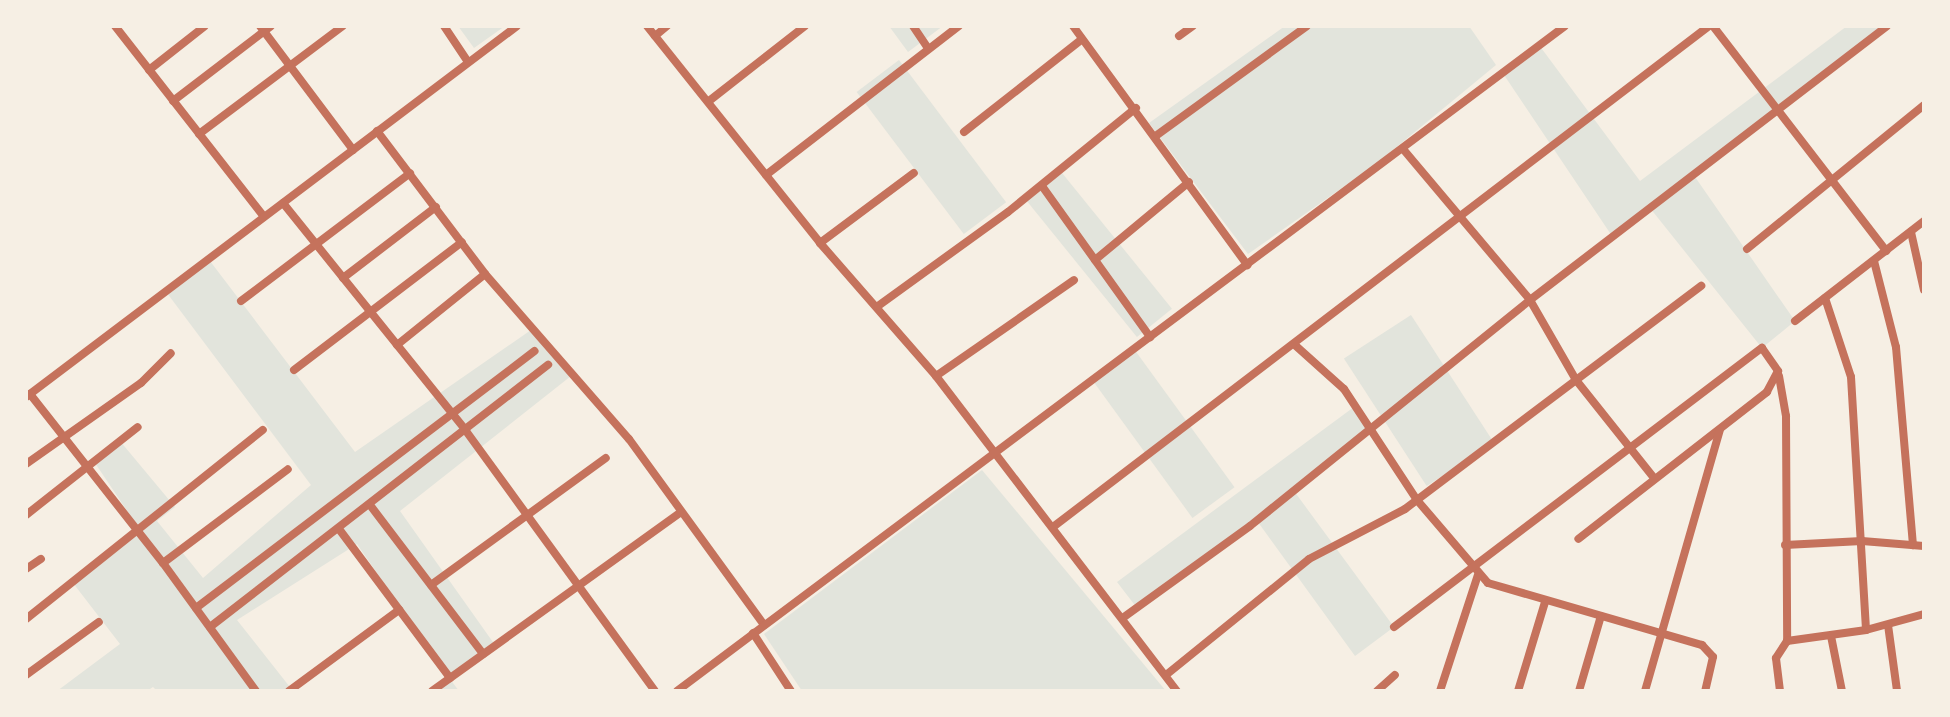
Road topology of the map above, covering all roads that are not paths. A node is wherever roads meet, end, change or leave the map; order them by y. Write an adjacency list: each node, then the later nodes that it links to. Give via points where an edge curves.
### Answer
1 (115, 26): 24 (street)
2 (205, 26): 24 (street)
3 (343, 26): 23 (street)
4 (444, 26): 22 (street)
5 (517, 26): 22 (street)
6 (647, 26): 18 (street)
7 (667, 26): 18 (street)
8 (805, 26): 26 (street)
9 (913, 26): 21 (street)
10 (959, 26): 21 (street)
11 (1073, 26): 20 (street)
12 (1193, 26): 19 (street)
13 (1307, 26): 33 (street)
14 (1565, 26): 34 (street)
15 (1711, 26): 29 (street); 44 (street)
16 (1887, 26): 29 (street)
17 (265, 28): 23 (street); 25 (street)
18 (655, 36): 26 (street)
19 (1179, 36)
20 (1082, 39): 28 (street); 31 (street)
21 (927, 47): 38 (street)
22 (468, 62): 30 (street)
23 (291, 67): 32 (street); 35 (street)
24 (149, 70): 25 (street)
25 (173, 101): 32 (street)
26 (709, 101): 38 (street)
27 (1924, 105): 39 (street)
28 (1136, 108): 33 (street); 41 (street)
29 (1777, 110): 39 (street); 62 (street)
30 (377, 131): 35 (street); 36 (street)
31 (964, 132)
32 (199, 134): 45 (street)
33 (1157, 135): 40 (street)
34 (1403, 149): 44 (street); 55 (street)
35 (353, 150): 42 (street)
36 (410, 173): 43 (street); 50 (street)
37 (914, 173): 49 (street)
38 (766, 175): 49 (street)
39 (1832, 179): 51 (street); 52 (street)
40 (1189, 182): 53 (street); 55 (street)
41 (1042, 186): 53 (street); 64 (street)
42 (283, 203): 45 (street); 50 (street)
43 (436, 207): 48 (street); 57 (street)
44 (1458, 214): 62 (street); 69 (street)
45 (264, 217): 77 (street)
46 (1924, 221): 47 (street)
47 (1911, 232): 52 (street); 60 (street)
48 (462, 242): 56 (street); 65 (street)
49 (820, 243): 64 (street)
50 (317, 246): 57 (street); 63 (street)
51 (1747, 249)
52 (1886, 251): 54 (street)
53 (1095, 260): 67 (street)
54 (1874, 261): 61 (street); 103 (street, via 1896,347)
55 (1247, 265): 67 (street)
56 (485, 274): 68 (street); 94 (street, via 629,439)
57 (343, 278): 65 (street)
58 (1074, 280): 75 (street)
59 (1701, 286): 76 (street)
60 (1924, 290)
61 (1825, 298): 66 (street); 101 (street, via 1851,377)
62 (1530, 300): 76 (street); 80 (street)
63 (241, 301)
64 (878, 306): 75 (street)
65 (371, 310): 68 (street); 73 (street)
66 (1795, 321)
67 (1150, 337): 86 (street)
68 (397, 345): 78 (street)
69 (1296, 346): 80 (street, via 1344,389); 97 (street)
70 (535, 351): 78 (street)
71 (171, 353): 84 (street, via 141,383)
72 (548, 365): 83 (street)
73 (294, 370)
74 (1778, 371): 81 (street, via 1767,392); 85 (street, via 1762,348); 102 (street, via 1786,416)
75 (936, 376): 86 (street)
76 (1576, 380): 85 (street); 92 (street)
77 (28, 395): 84 (street)
78 (453, 414): 83 (street); 112 (street)
79 (138, 427): 89 (street)
80 (1373, 427): 92 (street); 116 (street, via 1250,526)
81 (1721, 429): 91 (street); 125 (street)
82 (263, 430): 99 (street)
83 (466, 431): 93 (street); 96 (street)
84 (64, 435): 88 (street); 89 (street)
85 (1630, 447): 91 (street); 108 (street)
86 (992, 454): 97 (street); 119 (street)
87 (606, 458): 96 (street)
88 (26, 464)
89 (88, 464): 95 (street); 99 (street)
90 (288, 469): 106 (street)
91 (1654, 478): 100 (street)
92 (1417, 500): 108 (street); 130 (street, via 1309,559)
93 (370, 505): 98 (street); 110 (street)
94 (680, 513): 109 (street); 119 (street)
95 (26, 515)
96 (529, 515): 109 (street); 110 (street)
97 (1053, 527): 116 (street)
98 (339, 529): 113 (street); 121 (street)
99 (138, 531): 106 (street); 117 (street)
100 (1578, 539)
101 (1862, 541): 102 (street); 103 (street); 123 (street)
102 (1785, 545): 127 (street)
103 (1913, 545): 104 (street)
104 (1924, 546)
105 (41, 559): 107 (street)
106 (163, 563): 112 (street)
107 (26, 569)
108 (1474, 571): 111 (street, via 1497,588); 122 (street); 141 (street)
109 (580, 584): 128 (street); 136 (street)
110 (431, 585): 128 (street)
111 (1545, 602): 115 (street); 142 (street)
112 (196, 608): 121 (street)
113 (399, 610): 132 (street); 134 (street)
114 (1924, 614): 120 (street)
115 (1601, 616): 125 (street); 143 (street)
116 (1124, 617): 130 (street)
117 (26, 619)
118 (99, 622): 129 (street)
119 (764, 625): 124 (street)
120 (1888, 625): 123 (street); 148 (street)
121 (210, 627): 133 (street)
122 (1394, 627)
123 (1866, 630): 126 (street)
124 (753, 633): 137 (street); 138 (street)
125 (1662, 634): 144 (street); 145 (street, via 1710,650)
126 (1831, 636): 127 (street); 147 (street)
127 (1787, 641): 146 (street, via 1776,658)
128 (483, 654): 132 (street)
129 (26, 675)
130 (1166, 675): 139 (street)
131 (1395, 675): 140 (street)
132 (450, 678): 135 (street)
133 (256, 691)
134 (289, 691)
135 (432, 691)
136 (655, 691)
137 (677, 691)
138 (791, 691)
139 (1177, 691)
140 (1377, 691)
141 (1440, 691)
142 (1518, 691)
143 (1579, 691)
144 (1645, 691)
145 (1705, 691)
146 (1780, 691)
147 (1842, 691)
148 (1897, 691)

